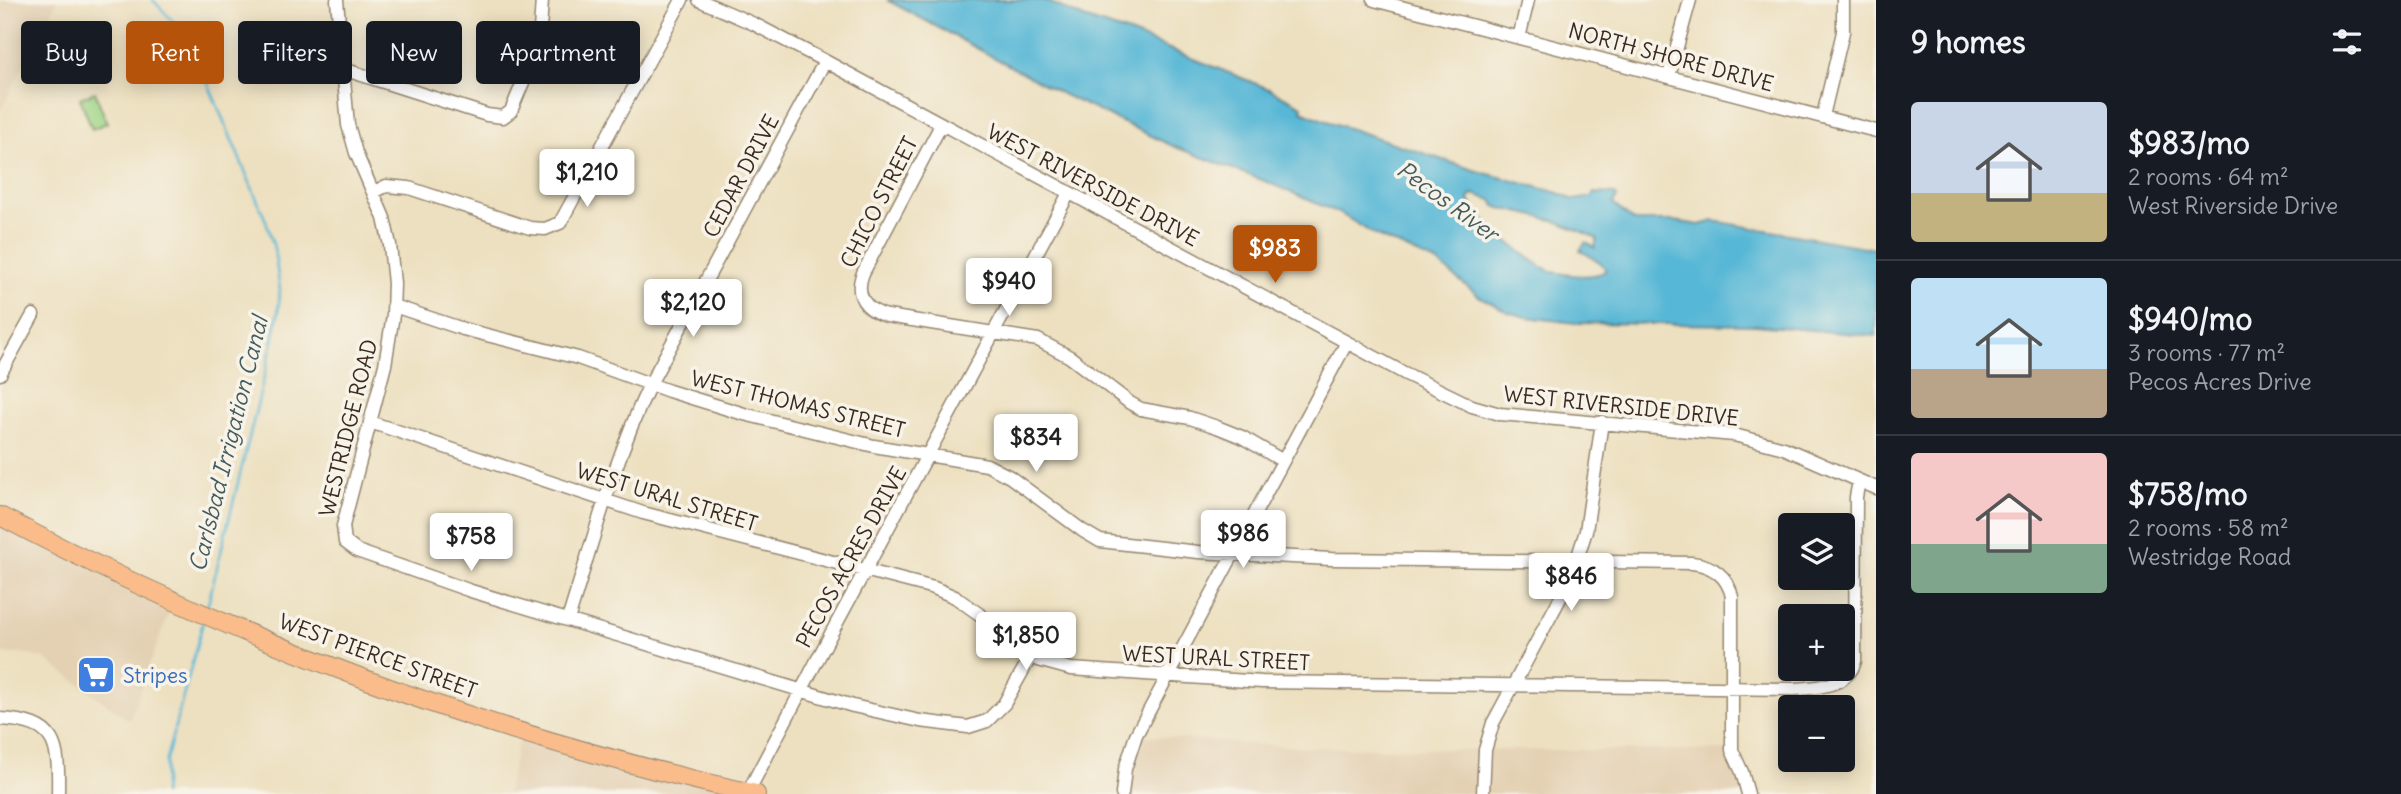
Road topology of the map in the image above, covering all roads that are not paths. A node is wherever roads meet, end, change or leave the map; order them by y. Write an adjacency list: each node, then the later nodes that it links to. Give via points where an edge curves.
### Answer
1 (337, 0): 9 (street, WESTRIDGE ROAD)
2 (542, 0): 12 (street, via 540,44 511,111 503,117)
3 (682, 0): 18 (street, via 564,218 554,226 530,228 409,188 386,186)
4 (699, 0): 11 (street, WEST RIVERSIDE DRIVE)
5 (1374, 0): 10 (street, NORTH SHORE DRIVE)
6 (1528, 0): 10 (street)
7 (1690, 0): 13 (street)
8 (1843, 0): 15 (street, via 1843,32)
9 (339, 21)
10 (1519, 38): 13 (street, NORTH SHORE DRIVE)
11 (825, 61): 16 (street, WEST RIVERSIDE DRIVE); 25 (street, CEDAR DRIVE)
12 (352, 72)
13 (1669, 76): 15 (street, NORTH SHORE DRIVE)
14 (345, 84): 18 (street, WESTRIDGE ROAD, via 351,139)
15 (1823, 116): 17 (street, NORTH SHORE DRIVE)
16 (941, 125): 19 (street, WEST RIVERSIDE DRIVE); 22 (street, CHICO STREET, via 863,273 859,293 878,313)
17 (1876, 131)
18 (374, 192): 20 (street, WESTRIDGE ROAD, via 390,246)
19 (1069, 193): 22 (street, PECOS ACRES DRIVE); 23 (street, WEST RIVERSIDE DRIVE)
20 (394, 306): 25 (street, WEST THOMAS STREET, via 578,358); 26 (street, WESTRIDGE ROAD)
21 (33, 315): 24 (street)
22 (994, 333): 28 (street, PECOS ACRES DRIVE); 29 (street, CHICO STREET, via 1031,338 1054,347 1141,409 1217,427)
23 (1347, 342): 27 (street, WEST RIVERSIDE DRIVE, via 1487,411); 29 (street)
24 (0, 374)
25 (650, 384): 28 (street, WEST THOMAS STREET, via 700,402 842,439); 32 (street, CEDAR DRIVE)
26 (370, 422): 32 (street, WEST URAL STREET); 37 (street, WESTRIDGE ROAD, via 342,526 345,542 409,570)
27 (1602, 422): 30 (street, WEST RIVERSIDE DRIVE, via 1747,438 1784,448); 35 (street, via 1588,519)
28 (930, 454): 34 (street, WEST THOMAS STREET, via 996,468 1100,541); 36 (street, PECOS ACRES DRIVE)
29 (1283, 461): 34 (street)
30 (1859, 481): 31 (street, WEST RIVERSIDE DRIVE); 41 (street, WEST URAL STREET, via 1855,661 1850,672 1817,687)
31 (1876, 488)
32 (605, 500): 36 (street, WEST URAL STREET); 37 (street, CEDAR DRIVE)
33 (0, 516): 44 (highway, WEST PIERCE STREET, via 190,607 332,666 521,732)
34 (1233, 554): 35 (street, WEST THOMAS STREET); 39 (street)
35 (1576, 563): 40 (street); 41 (street, WEST THOMAS STREET, via 1711,567 1731,589)
36 (865, 571): 38 (street, WEST URAL STREET, via 946,593); 42 (street, PECOS ACRES DRIVE)
37 (568, 620): 42 (street, WESTRIDGE ROAD)
38 (1031, 656): 39 (street, WEST URAL STREET, via 1071,669); 42 (street, WESTRIDGE ROAD, via 1004,704 975,726 955,727 877,713)
39 (1168, 676): 40 (street, WEST URAL STREET, via 1262,682); 46 (street, via 1128,755)
40 (1513, 684): 41 (street, WEST URAL STREET); 47 (street, via 1487,738)
41 (1731, 687): 48 (street, WEST THOMAS STREET, via 1732,750)
42 (802, 690): 44 (street, PECOS ACRES DRIVE)
43 (0, 719): 45 (street, via 33,723 49,736 59,764)
44 (752, 793)
45 (58, 794)
46 (1122, 794)
47 (1483, 794)
48 (1748, 794)

